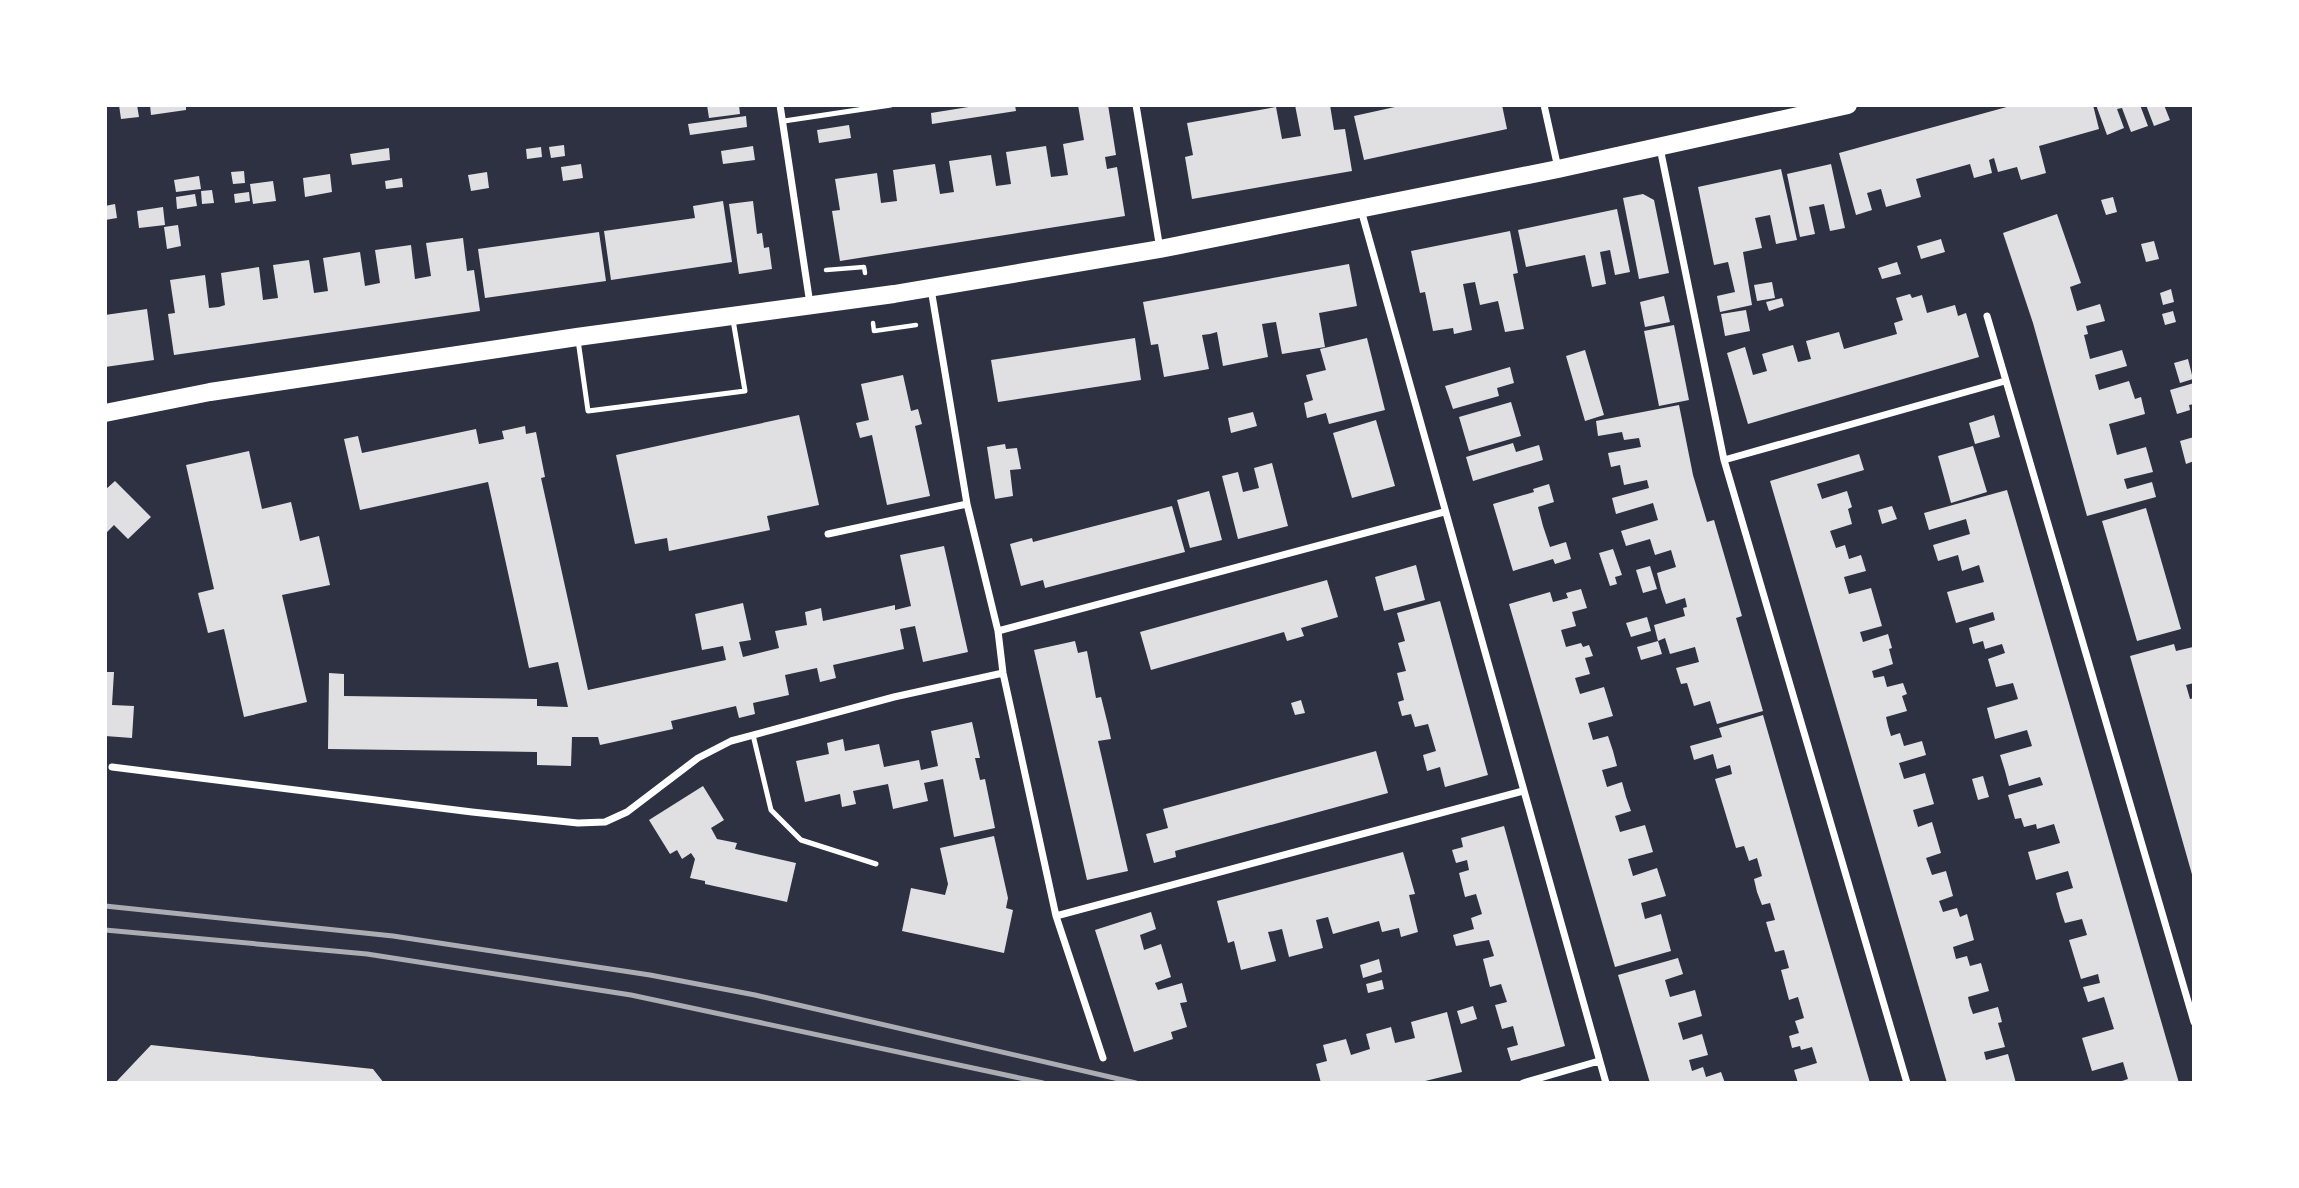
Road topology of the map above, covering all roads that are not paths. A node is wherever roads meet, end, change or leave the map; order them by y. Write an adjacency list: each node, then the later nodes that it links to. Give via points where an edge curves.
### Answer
1 (780, 105): 6 (street)
2 (891, 105): 6 (lane)
3 (1136, 105): 10 (street)
4 (1544, 105): 8 (street)
5 (1844, 105): 7 (main road)
6 (783, 121): 12 (street)
7 (1660, 147): 8 (main road); 18 (street)
8 (1558, 169): 9 (main road)
9 (1361, 210): 10 (main road); 20 (street)
10 (1160, 249): 11 (main road)
11 (931, 288): 12 (main road); 19 (street)
12 (810, 305): 13 (main road)
13 (732, 316): 15 (main road); 15 (lane, via 745,391 589,411)
14 (1987, 316): 16 (street)
15 (577, 337): 17 (main road, via 210,392)
16 (2006, 381): 18 (street); 29 (street)
17 (105, 413)
18 (1724, 460): 34 (street)
19 (967, 504): 21 (street); 22 (street)
20 (1444, 512): 22 (street); 26 (street)
21 (828, 534)
22 (998, 631): 23 (street)
23 (1003, 673): 24 (street); 28 (street)
24 (753, 734): 25 (street, via 698,758 650,797 605,822 472,812); 27 (lane, via 771,810 801,840)
25 (112, 767)
26 (1523, 791): 28 (street); 31 (street)
27 (876, 864)
28 (1056, 916): 30 (street)
29 (2194, 1023)
30 (1103, 1058)
31 (1599, 1061): 32 (street); 33 (street)
32 (1523, 1083)
33 (1606, 1083)
34 (1906, 1083)

